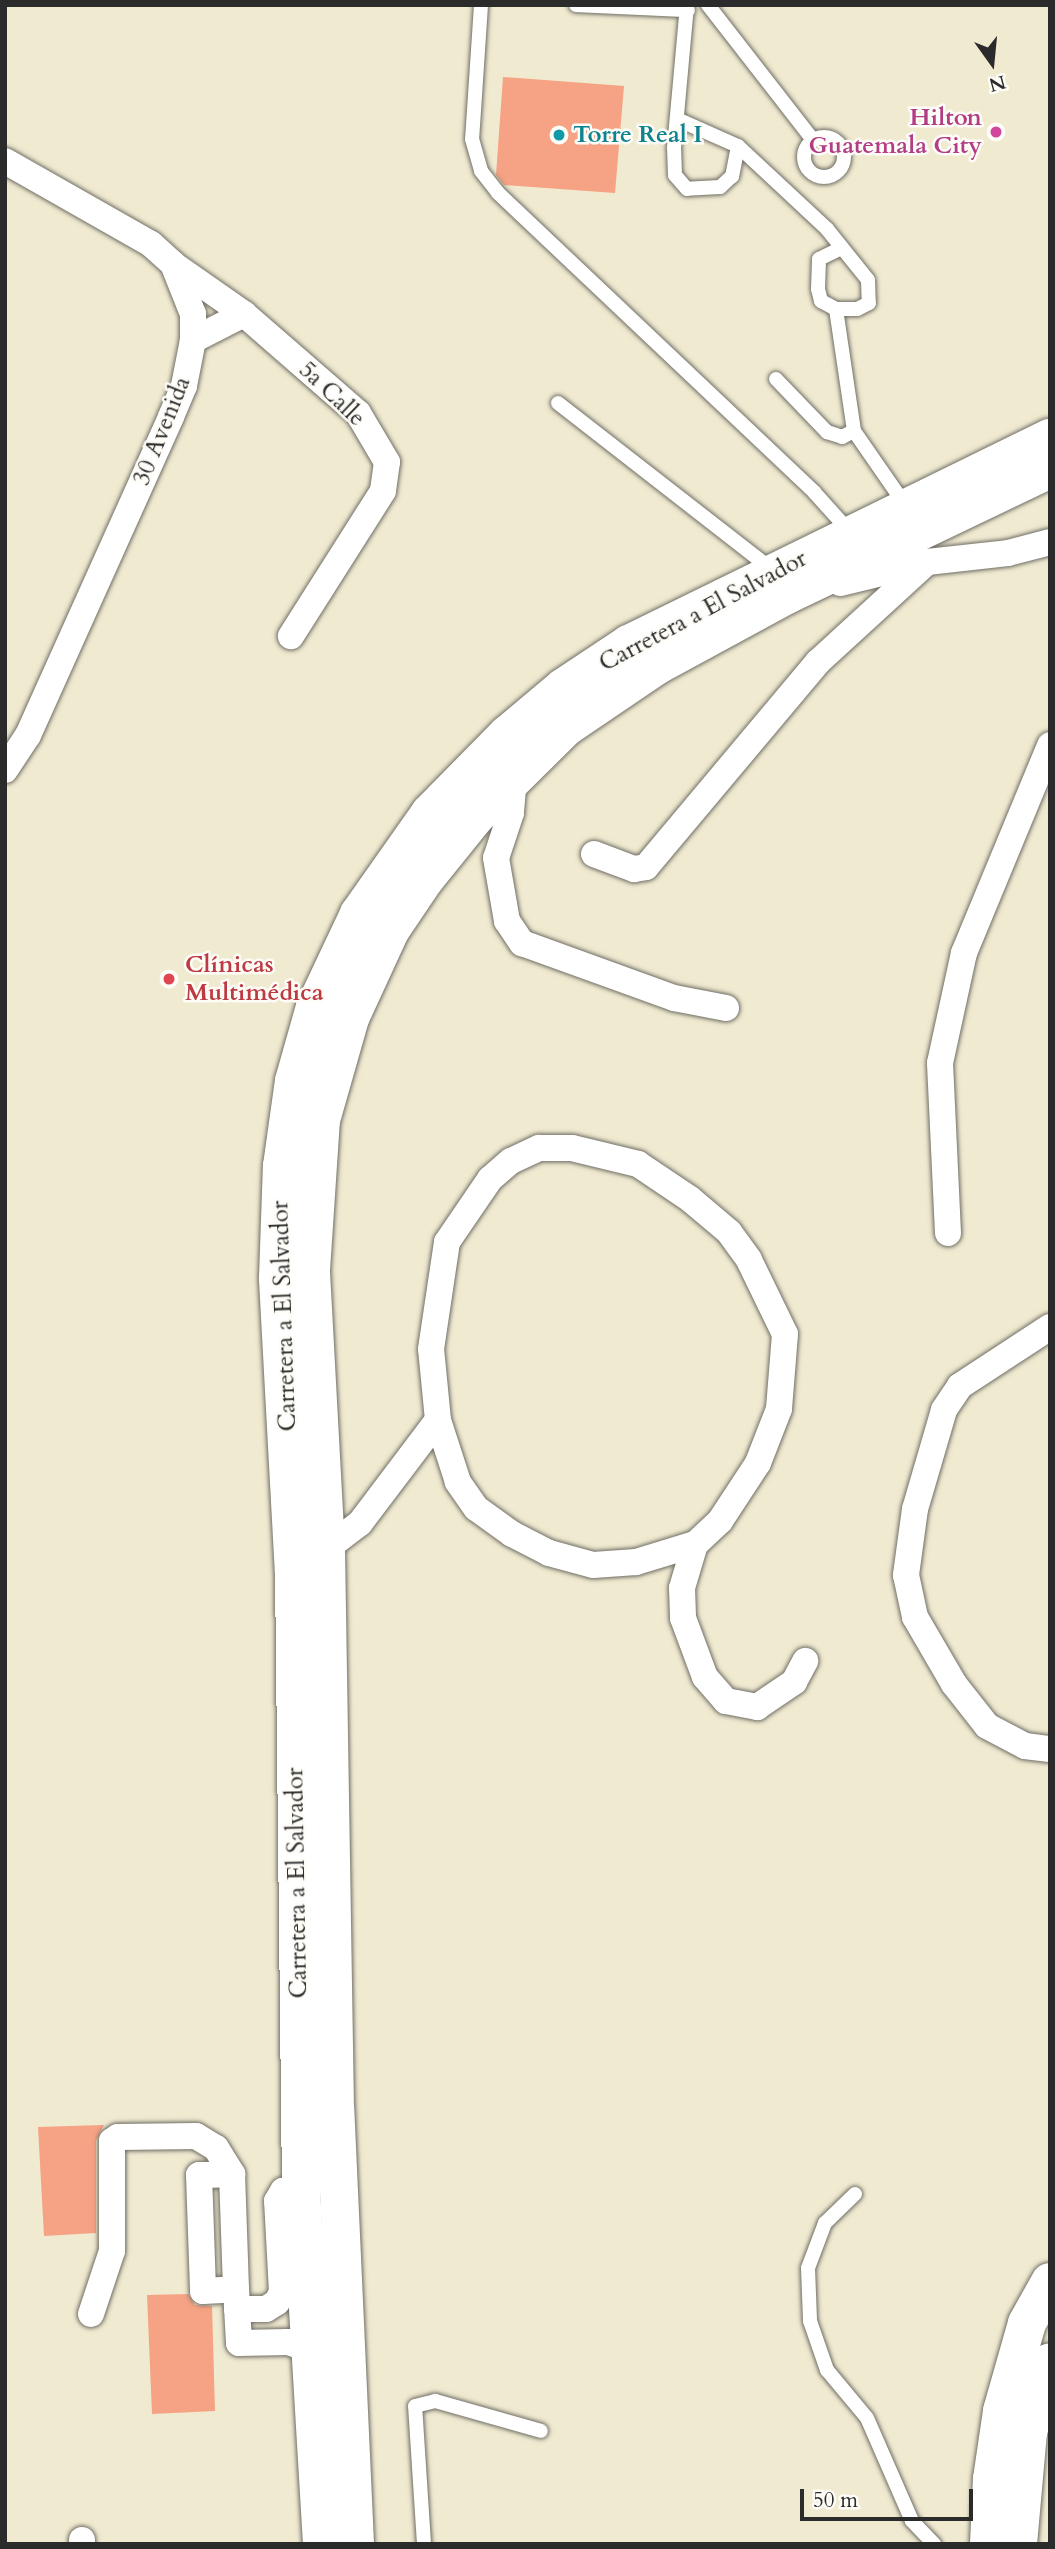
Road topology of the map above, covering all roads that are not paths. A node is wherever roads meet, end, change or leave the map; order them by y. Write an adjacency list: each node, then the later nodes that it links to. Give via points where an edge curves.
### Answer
1 (481, 5): 20 (lane, via 472,139 481,171 498,193 814,492)
2 (576, 5): 4 (lane)
3 (708, 5): 6 (lane)
4 (688, 8): 5 (lane)
5 (679, 120): 7 (lane); 7 (lane, via 674,175 687,189 720,187 732,176)
6 (813, 140)
7 (738, 146): 9 (lane)
8 (5, 161): 10 (street, 30 Avenida, via 151,244)
9 (842, 248): 11 (lane, via 819,259 821,301); 11 (lane, via 868,280 871,293 869,303 857,309)
10 (173, 264): 12 (street, 5a Calle); 13 (street, 30 Avenida, via 193,314)
11 (836, 309): 16 (lane)
12 (244, 314): 13 (street); 24 (street, 5a Calle, via 358,413 387,462 383,491)
13 (193, 340): 26 (street, 30 Avenida, via 184,386 171,417 28,735)
14 (776, 379): 16 (lane, via 827,432 842,437)
15 (558, 403): 23 (lane)
16 (854, 431): 19 (lane)
17 (1050, 438): 19 (highway, Carretera a El Salvador)
18 (1050, 469): 23 (highway, Carretera a El Salvador)
19 (907, 507): 20 (highway, Carretera a El Salvador)
20 (852, 535): 23 (highway, Carretera a El Salvador)
21 (1050, 542): 22 (street)
22 (927, 562): 23 (street); 28 (street, via 818,663 646,867 634,869)
23 (781, 584): 27 (highway, Carretera a El Salvador, via 566,727 514,777); 40 (highway, Carretera a El Salvador, via 629,644 564,687 508,734 430,813 397,858 359,914 311,1020 294,1081 282,1166 278,1266 294,1575 301,2189)
24 (291, 636)
25 (1050, 745): 30 (street, via 964,953 940,1063)
26 (5, 770)
27 (488, 826): 29 (street, via 507,921 522,943 674,998); 34 (highway, Carretera a El Salvador, via 390,931 350,1018 321,1120 311,1270)
28 (594, 854)
29 (726, 1008)
30 (948, 1233)
31 (1050, 1328): 36 (street, via 960,1386 944,1410 915,1509 905,1575 915,1617 954,1684 987,1726 1025,1746)
32 (438, 1420): 33 (street, via 458,1482 476,1508 549,1553 593,1565 636,1562); 33 (street, via 431,1349 447,1242 490,1179 511,1161 539,1148 572,1148 638,1164 729,1232 769,1296 785,1334 779,1409 758,1462 720,1521); 34 (street, via 360,1523)
33 (695, 1544): 35 (street, via 682,1588 683,1618 705,1677 726,1701 757,1707 794,1682)
34 (326, 1549): 47 (highway, Carretera a El Salvador, via 335,2109)
35 (805, 1661)
36 (1050, 1749)
37 (855, 2194): 49 (lane, via 825,2223 808,2268 810,2321 827,2370 867,2418 906,2510)
38 (1050, 2282): 50 (highway, via 1027,2323 1002,2412)
39 (236, 2299): 40 (street, via 266,2309); 41 (street, via 232,2174 216,2148 196,2136 118,2137 113,2141 112,2251); 42 (street, via 239,2343 288,2342)
40 (292, 2299): 42 (highway, Carretera a El Salvador)
41 (91, 2314)
42 (311, 2350): 46 (highway, Carretera a El Salvador)
43 (1050, 2362): 45 (highway)
44 (541, 2431): 48 (lane, via 435,2401 415,2406)
45 (1028, 2432): 51 (highway); 52 (highway)
46 (322, 2544)
47 (355, 2544)
48 (424, 2544)
49 (934, 2544)
50 (989, 2544)
51 (1018, 2544)
52 (1046, 2544)

